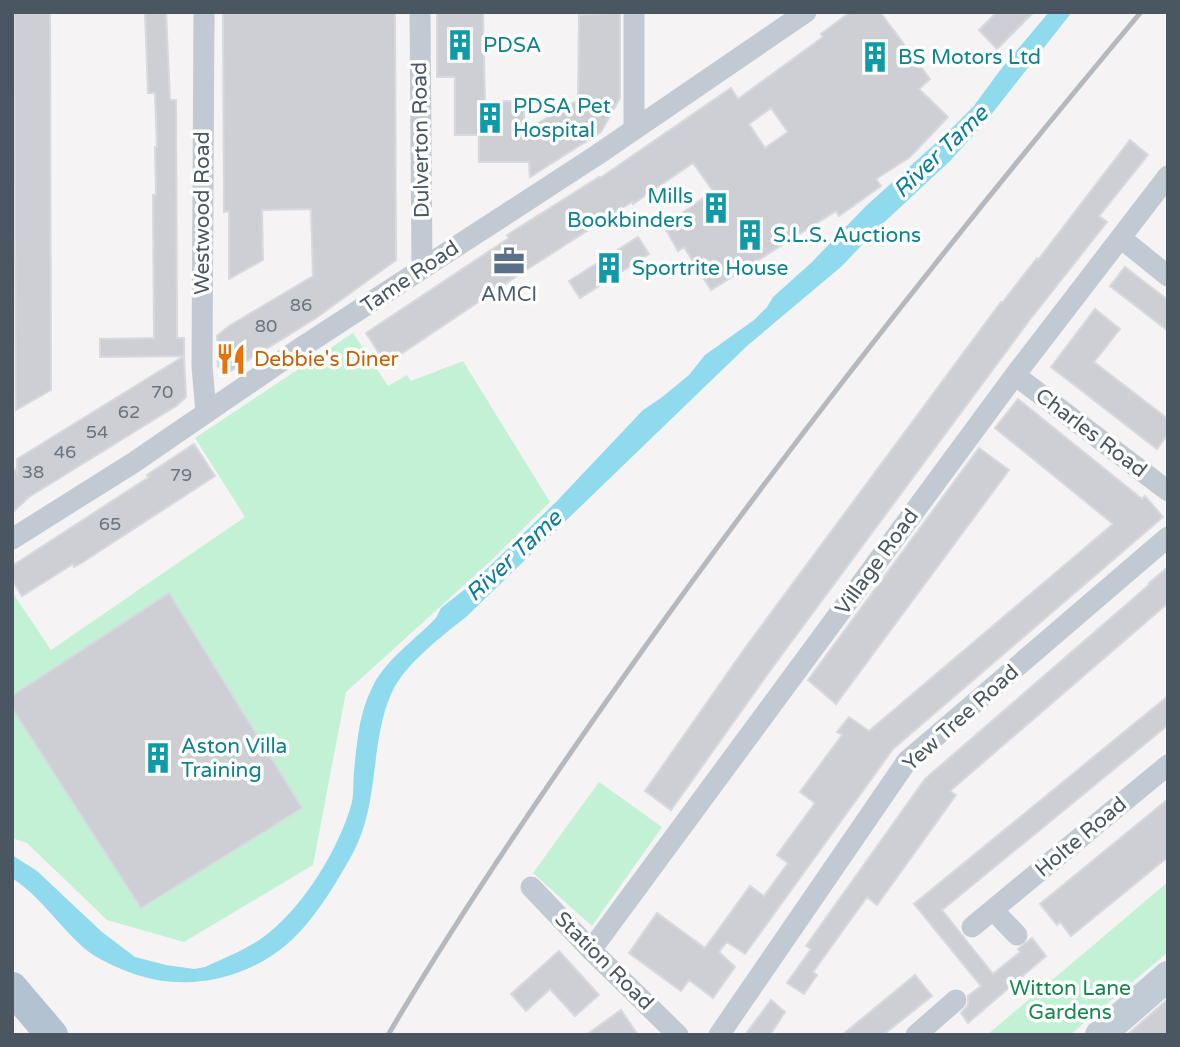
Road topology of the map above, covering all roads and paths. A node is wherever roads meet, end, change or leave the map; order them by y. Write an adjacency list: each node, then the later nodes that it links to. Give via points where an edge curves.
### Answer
1 (204, 12): 11 (street, Westwood Road, via 202,341)
2 (420, 12): 8 (street, Dulverton Road)
3 (635, 12): 5 (street)
4 (806, 12): 5 (street, Tame Road)
5 (635, 130): 8 (street, Tame Road)
6 (1168, 176): 7 (street, Village Road)
7 (1122, 239): 9 (street); 10 (street, Village Road)
8 (422, 267): 11 (street, Tame Road)
9 (1168, 276)
10 (1015, 375): 12 (street, Charles Road); 20 (street, Village Road)
11 (206, 413): 14 (street, Tame Road)
12 (1168, 491)
13 (1168, 537): 26 (street, Yew Tree Road, via 907,761)
14 (12, 539)
15 (1168, 765): 17 (street, Holte Road)
16 (531, 887): 20 (street, Station Road)
17 (993, 909): 18 (street, Holte Road); 19 (street)
18 (972, 926)
19 (1017, 935)
20 (591, 950): 25 (street, Station Road)
21 (1168, 976): 28 (main road)
22 (12, 988): 24 (main road)
23 (956, 1000): 27 (street)
24 (51, 1035)
25 (678, 1035)
26 (719, 1035)
27 (916, 1035)
28 (1100, 1035)

